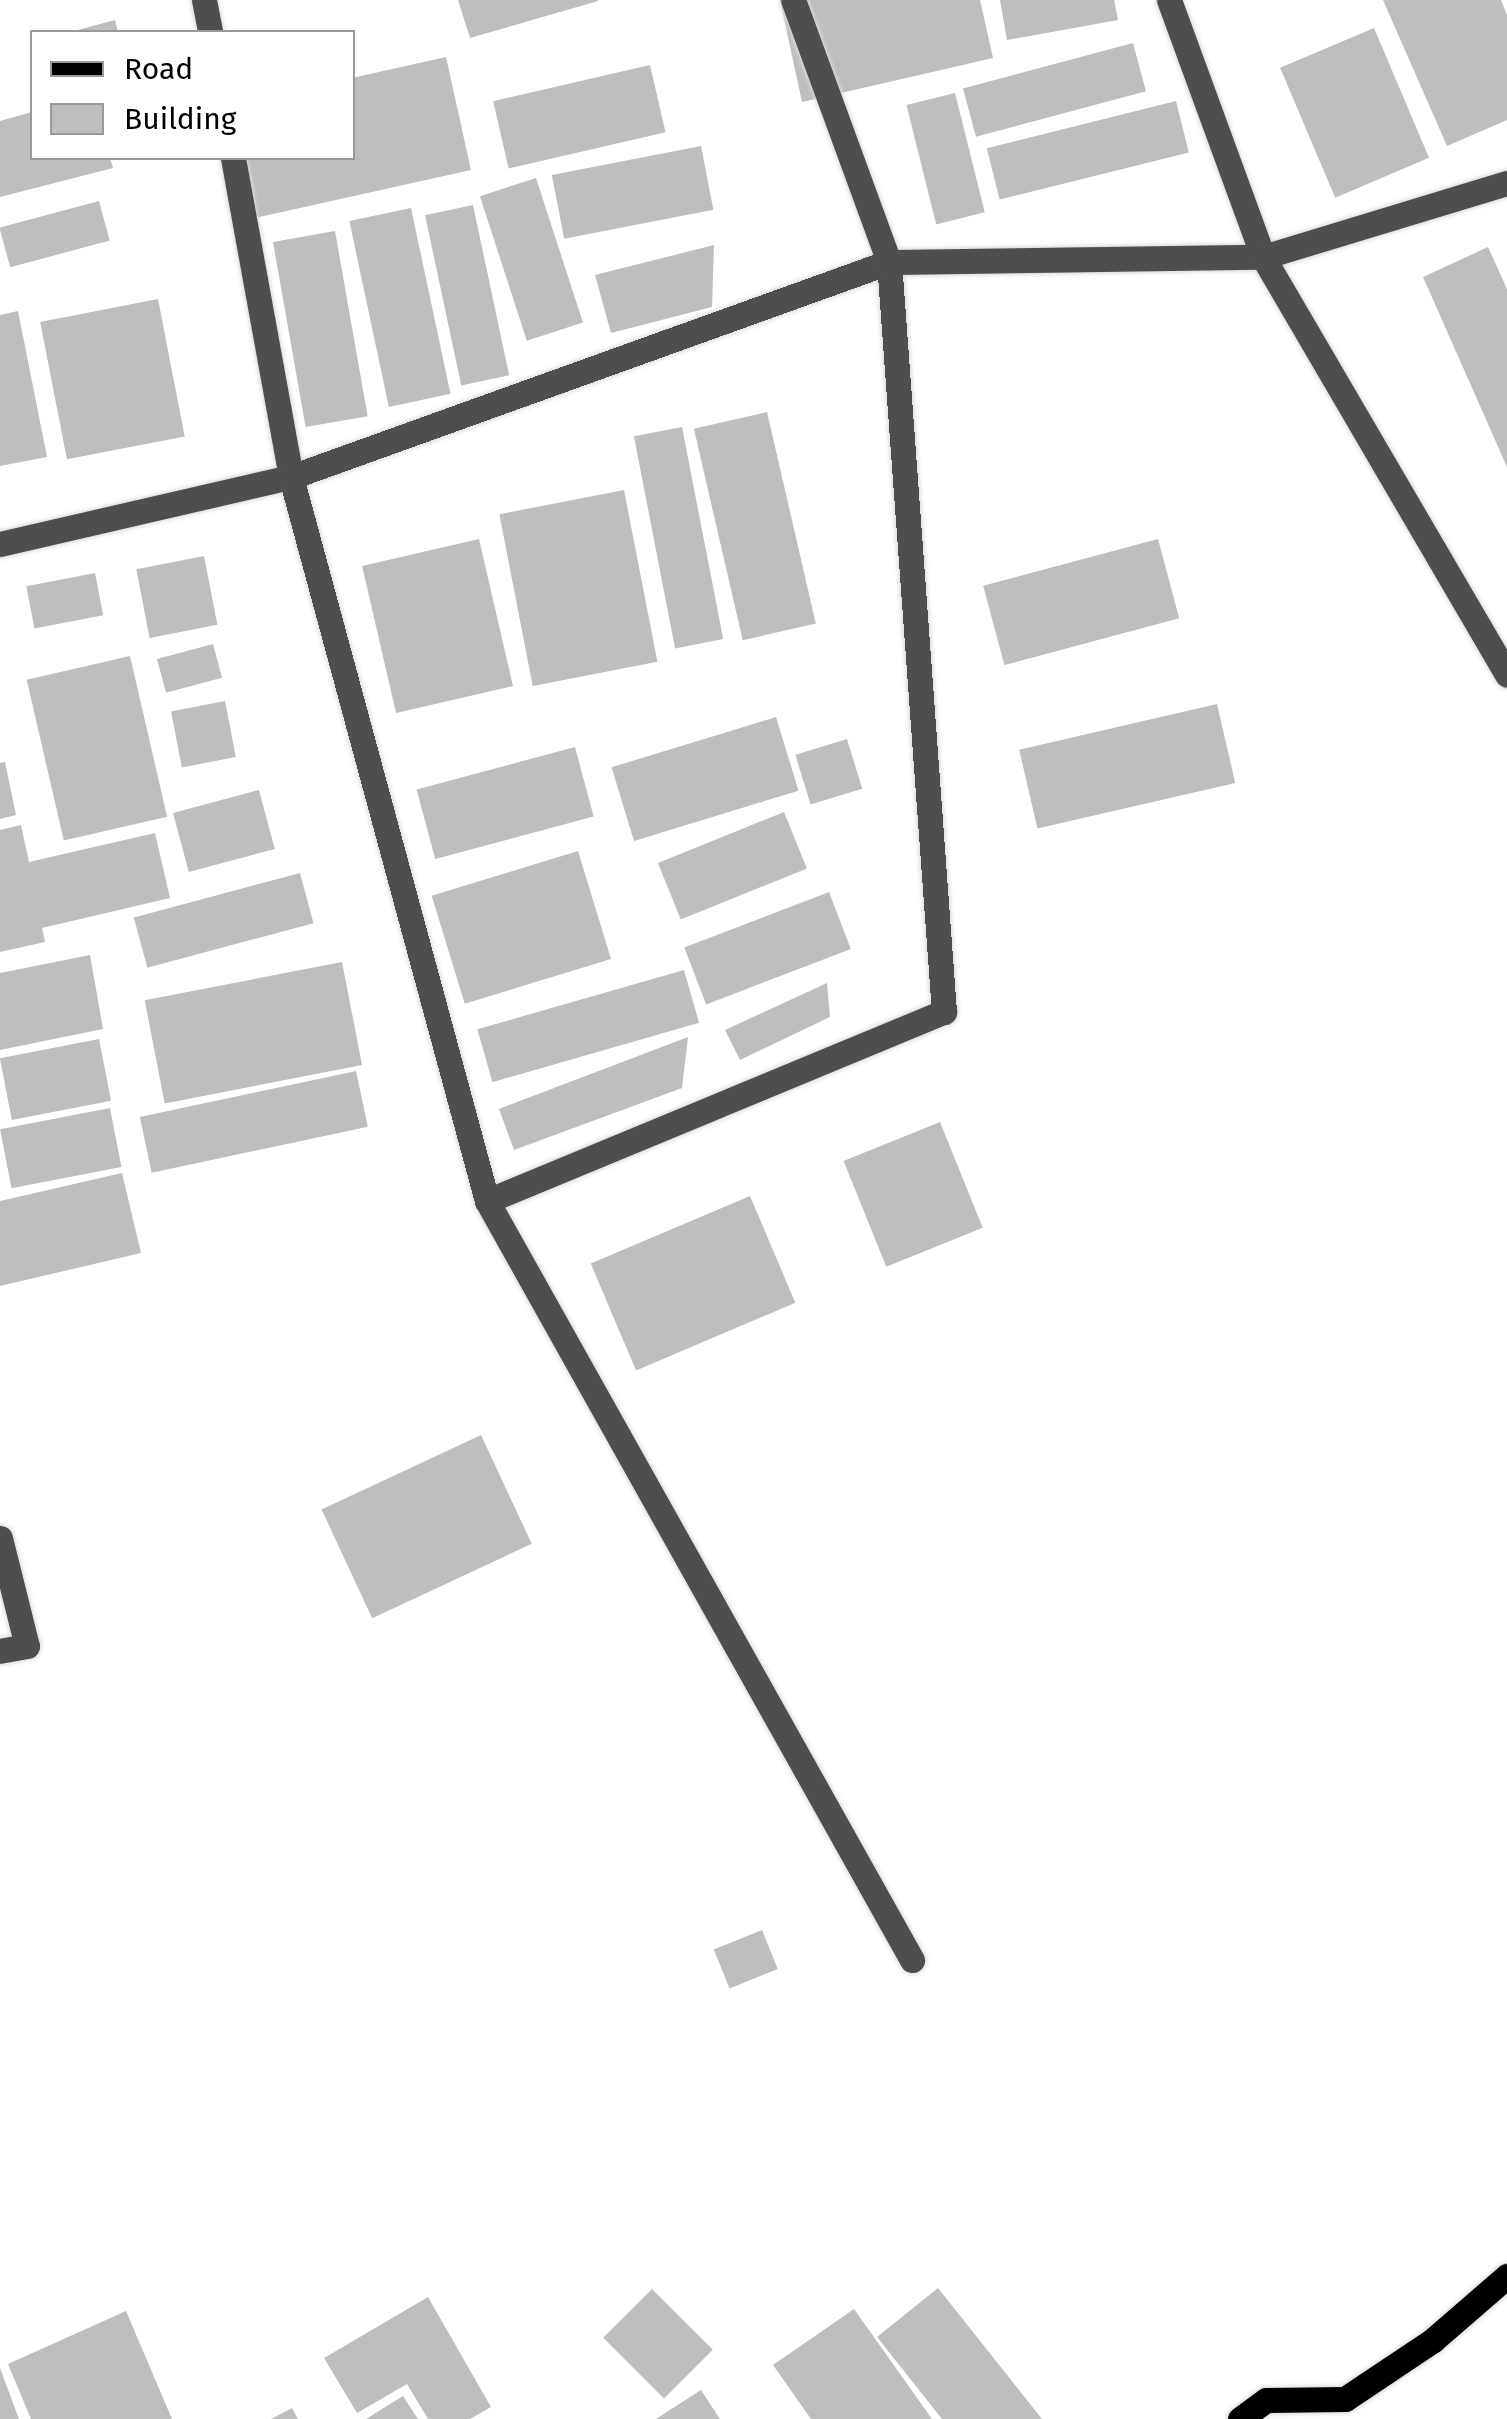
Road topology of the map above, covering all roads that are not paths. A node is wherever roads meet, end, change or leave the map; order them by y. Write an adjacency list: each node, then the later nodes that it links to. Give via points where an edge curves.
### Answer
1 (204, 0): 4 (street)
2 (793, 0): 8 (street)
3 (1169, 0): 7 (street)
4 (210, 30)
5 (233, 160): 9 (street)
6 (1507, 183): 7 (street)
7 (1263, 257): 8 (street); 11 (street)
8 (889, 262): 9 (street); 12 (street, via 944,1012)
9 (291, 477): 10 (street); 12 (street)
10 (0, 544)
11 (1507, 674)
12 (487, 1202): 15 (street)
13 (0, 1538): 14 (street, via 26,1646)
14 (0, 1652)
15 (912, 1960)
16 (1507, 2276): 17 (main road)
17 (1344, 2409): 18 (main road, via 1266,2400)
18 (1240, 2419)

